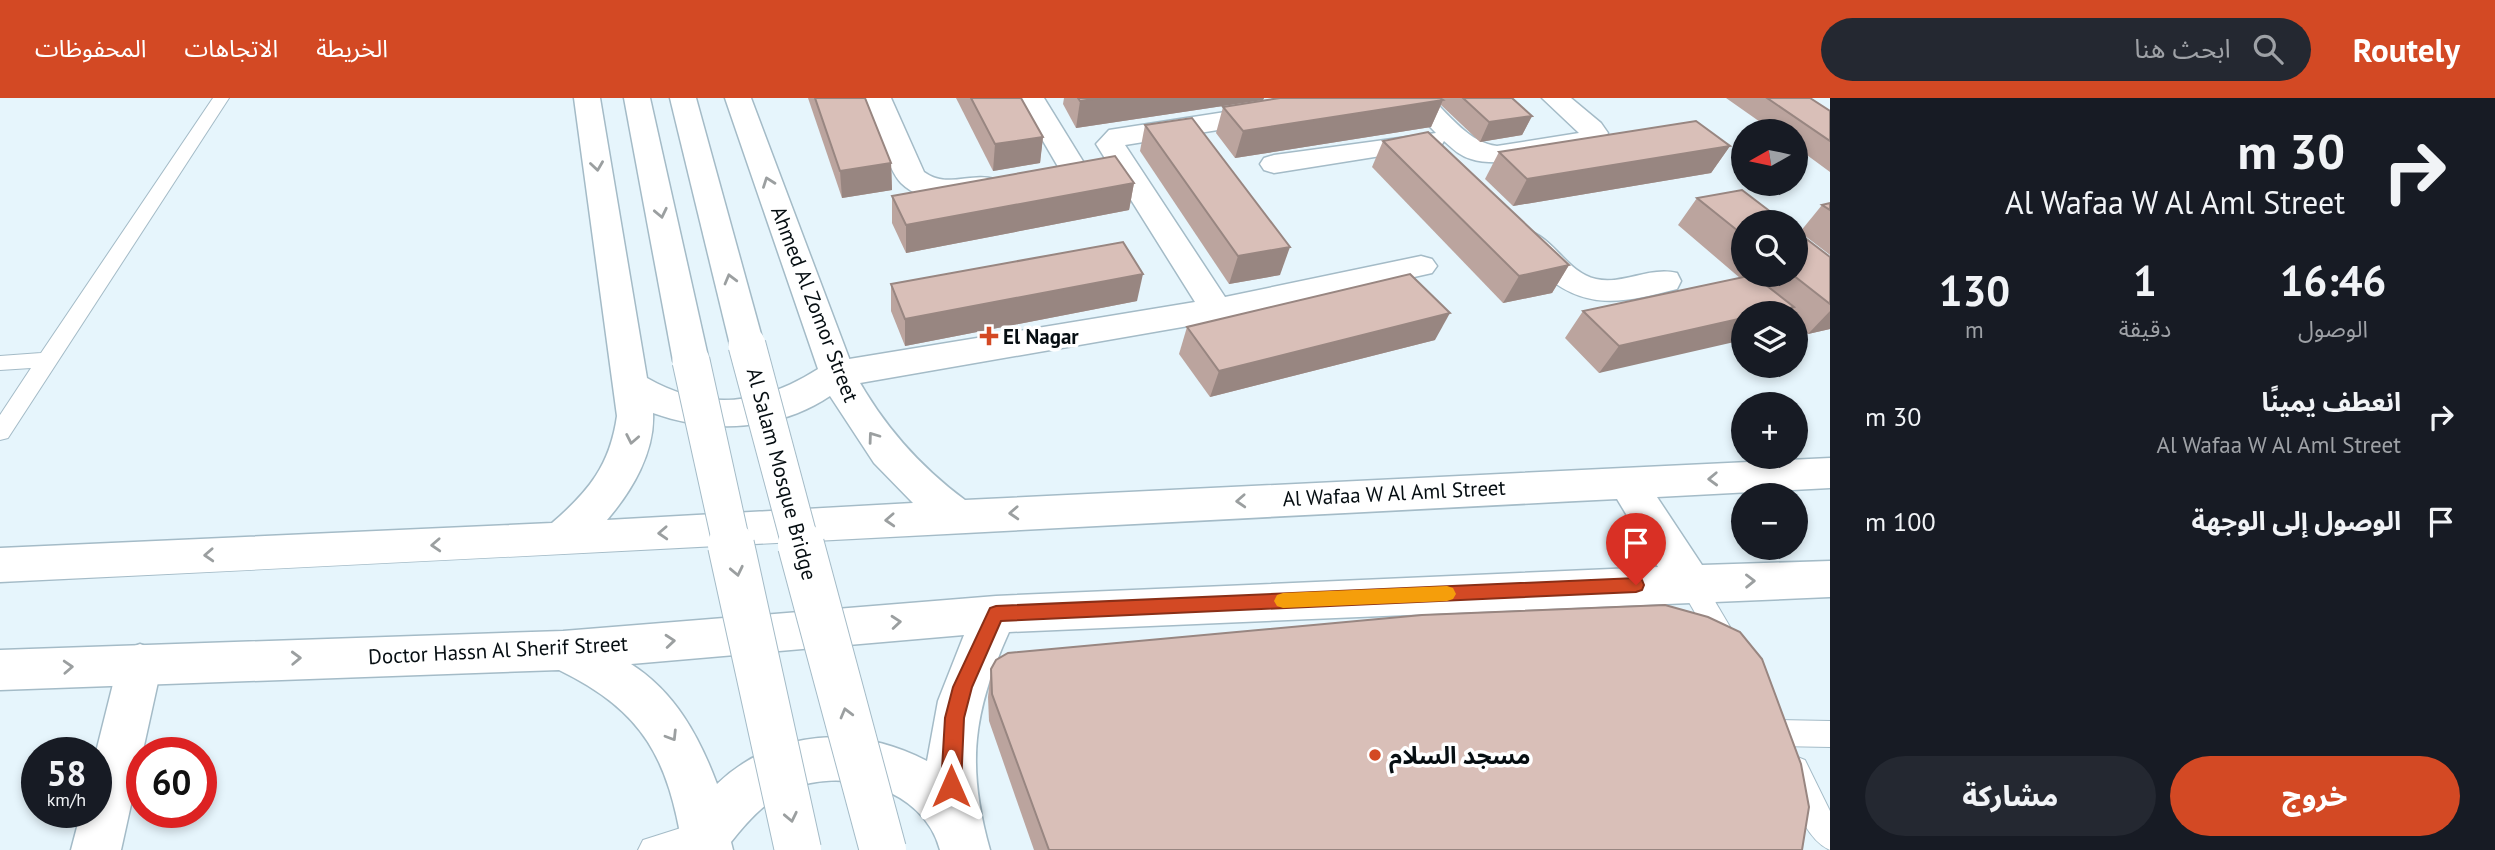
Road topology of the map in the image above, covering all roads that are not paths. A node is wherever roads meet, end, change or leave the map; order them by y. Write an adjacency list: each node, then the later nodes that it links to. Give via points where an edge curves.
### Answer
1 (221, 98): 21 (lane)
2 (587, 98): 24 (main road, one-way to 24)
3 (637, 98): 46 (main road, one-way to 46, bridge)
4 (683, 98): 47 (main road, Al Salam Mosque Bridge, one-way to 4, bridge)
5 (738, 98): 23 (main road, Ahmed Al Zomor Street, one-way to 5)
6 (878, 98): 16 (main road, via 918,183 954,190)
7 (1031, 98): 13 (main road, via 1061,173)
8 (1286, 98): 13 (main road, via 1292,105 1286,111 1119,136 1110,144)
9 (1415, 98): 11 (main road)
10 (1555, 98): 11 (main road, via 1594,133 1592,139 1497,155 1472,150)
11 (1454, 136): 12 (main road)
12 (1424, 141): 14 (main road); 15 (main road)
13 (1122, 163): 20 (main road)
14 (1274, 164)
15 (1462, 178)
16 (1007, 182)
17 (1510, 224): 19 (main road, via 1568,280 1587,290 1608,293)
18 (1421, 266): 20 (main road)
19 (1665, 281)
20 (1217, 310): 23 (main road)
21 (47, 360): 22 (lane); 25 (lane)
22 (0, 363)
23 (836, 374): 24 (main road, via 772,408 718,415 668,407); 28 (main road, Ahmed Al Zomor Street, one-way to 23, via 896,466 873,438)
24 (630, 385): 29 (main road, one-way to 29, via 635,416 628,457 601,500)
25 (0, 432)
26 (1830, 473): 27 (main road, Al Wafaa W Al Aml Street, one-way to 27)
27 (1626, 481): 28 (main road, Al Wafaa W Al Aml Street, one-way to 28); 32 (main road)
28 (958, 516): 29 (main road, one-way to 29)
29 (561, 539): 30 (main road, one-way to 30)
30 (0, 565)
31 (1830, 579): 32 (main road, one-way to 31)
32 (1691, 583): 33 (main road); 35 (lane)
33 (996, 614): 34 (main road, Doctor Hassn Al Sherif Street, one-way to 33); 42 (main road, via 962,687 955,718 951,786)
34 (563, 650): 36 (main road, Doctor Hassn Al Sherif Street, one-way to 34); 43 (main road, one-way to 43, via 623,681 668,730 686,761)
35 (1737, 662)
36 (140, 664): 37 (main road, Doctor Hassn Al Sherif Street, one-way to 36); 44 (main road)
37 (0, 670)
38 (1762, 707): 39 (lane)
39 (1778, 733): 40 (lane); 41 (lane, via 1816,816)
40 (1830, 734)
41 (1830, 835)
42 (961, 836): 43 (main road, via 937,798 914,780 860,759 831,758 802,762 748,789 725,810)
43 (707, 843): 45 (lane)
44 (96, 850)
45 (653, 850)
46 (798, 850)
47 (883, 850)

